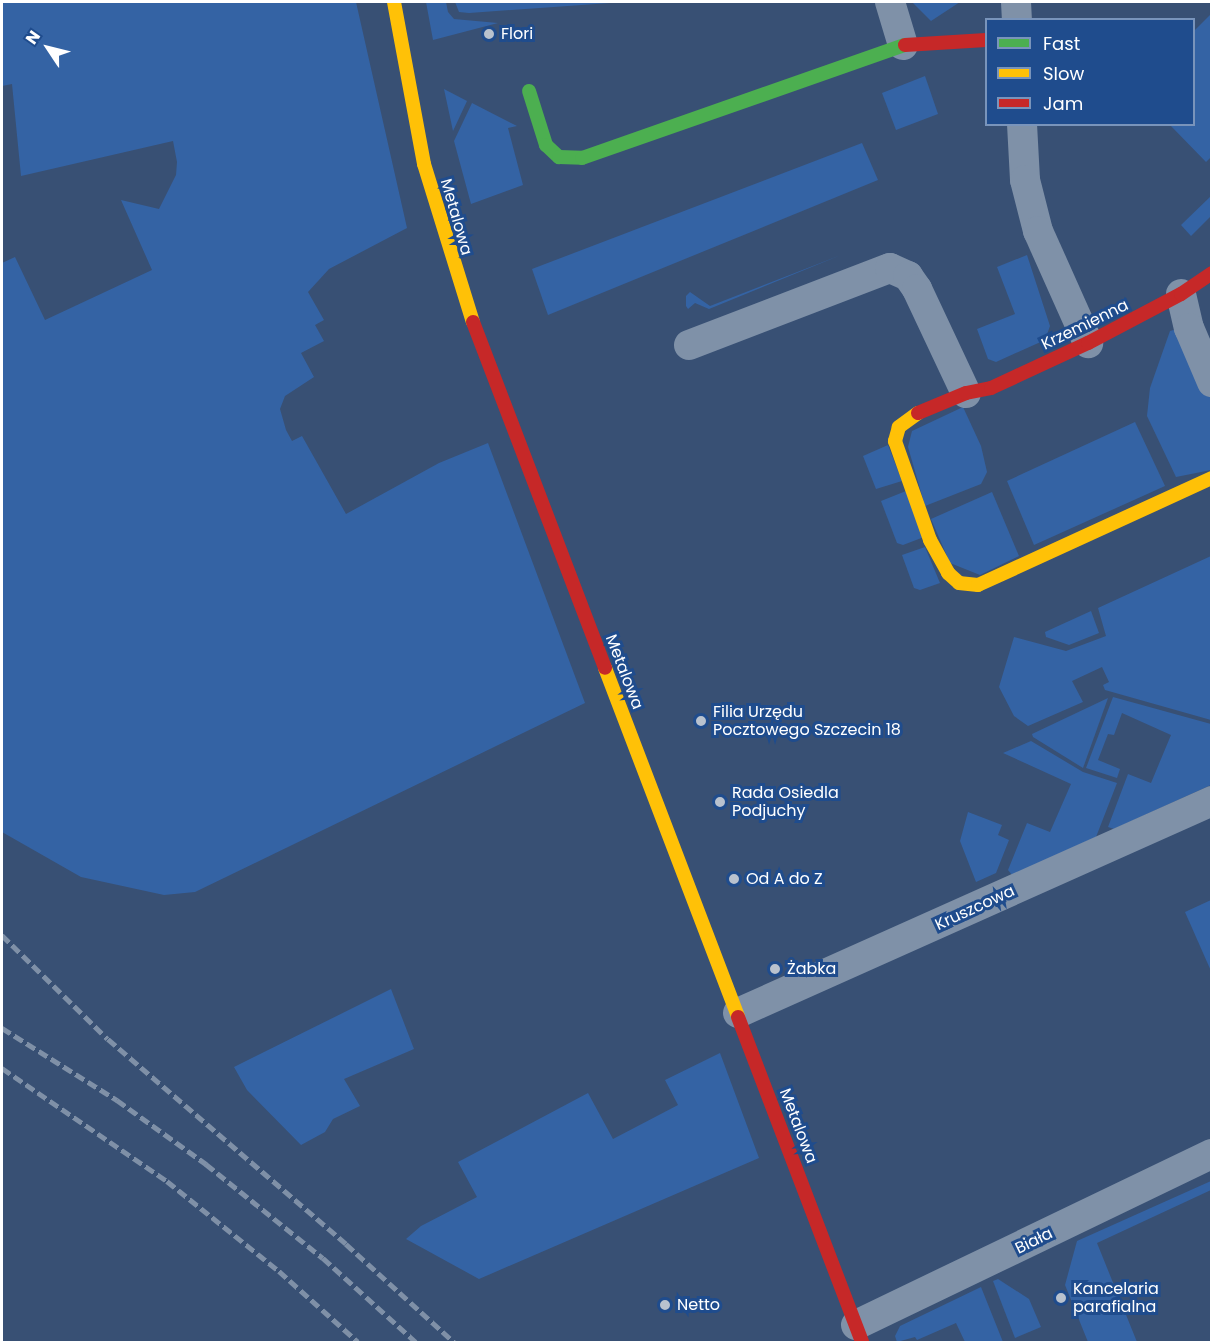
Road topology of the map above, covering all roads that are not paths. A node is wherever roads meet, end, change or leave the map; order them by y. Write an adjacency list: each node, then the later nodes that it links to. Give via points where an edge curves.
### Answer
1 (394, 2): 17 (main road, Metalowa, via 424,164 461,291)
2 (890, 2): 6 (street)
3 (1016, 2): 4 (street)
4 (1017, 18)
5 (985, 40): 6 (main road)
6 (903, 45): 7 (main road, via 582,158 559,157 546,145)
7 (529, 91)
8 (1022, 126): 11 (street, via 1025,180 1038,231)
9 (1212, 273): 10 (main road, Krzemienna)
10 (1181, 294): 11 (main road, Krzemienna); 13 (street, via 1189,328)
11 (1088, 343): 14 (main road, Krzemienna, via 991,388)
12 (689, 345): 14 (street, via 890,268 908,276 917,289)
13 (1212, 382)
14 (966, 393): 15 (main road, Krzemienna, via 909,416 899,427 895,441 930,540 948,573 959,583 978,585)
15 (1212, 478)
16 (1212, 801): 17 (street, Kruszcowa)
17 (738, 1013): 19 (main road, Metalowa)
18 (1212, 1154): 19 (street, Biała)
19 (859, 1334)

